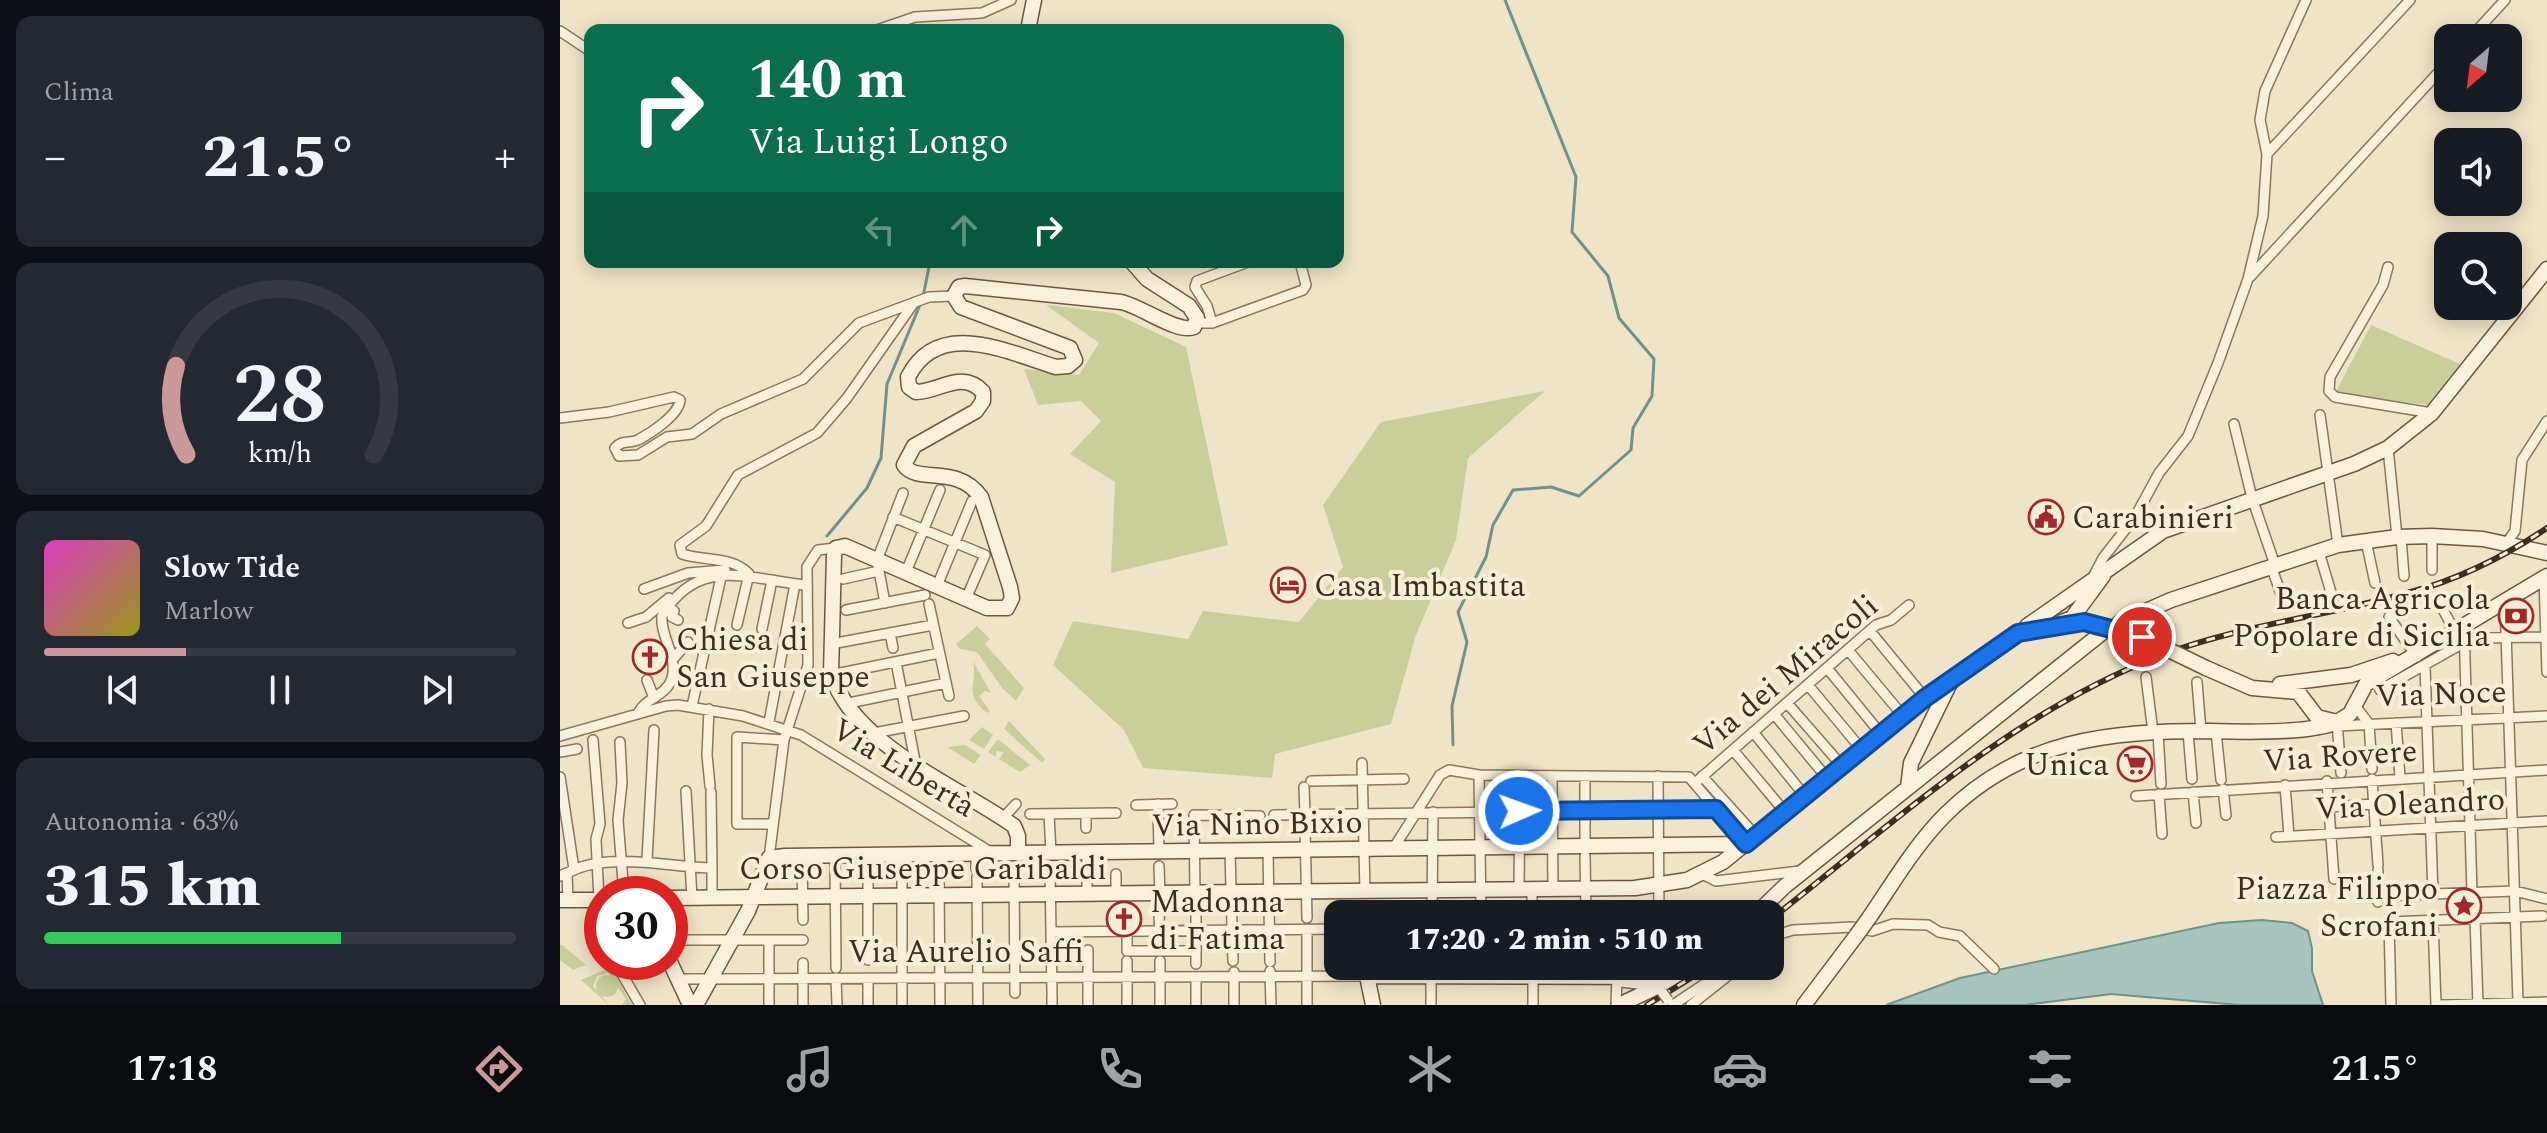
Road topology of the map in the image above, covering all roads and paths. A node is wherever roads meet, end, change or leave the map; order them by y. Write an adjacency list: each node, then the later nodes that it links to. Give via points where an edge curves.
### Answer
1 (1011, 0): 6 (street, via 982,13 915,17)
2 (1034, 0): 7 (street)
3 (2306, 0): 12 (street, via 2265,91 2260,120)
4 (2410, 0): 12 (street)
5 (2505, 0): 8 (street)
6 (895, 24)
7 (1029, 24)
8 (2483, 24)
9 (560, 31): 10 (street)
10 (584, 47)
11 (2434, 77): 18 (street)
12 (2267, 154): 18 (street, via 2263,216)
13 (2388, 267): 22 (street, via 2330,377 2329,391 2335,397)
14 (1137, 268): 21 (street)
15 (1232, 268): 21 (street, via 1197,281 1195,287 1207,306)
16 (1302, 268): 21 (street, via 1303,290)
17 (2547, 269): 22 (street)
18 (2248, 279): 57 (street, via 2188,436 2110,549)
19 (954, 296): 20 (street); 21 (street, via 959,287 973,286 1107,300 1140,307 1179,328); 31 (street, via 961,307 1061,344 1075,355 1072,364 1062,368 953,341 917,362 908,377 911,390 926,392 961,382 979,388 984,396 976,411 914,446 904,465 916,474 958,478)
20 (913, 304): 24 (street, via 854,326 803,379 721,414 692,434 667,437 638,455 619,456 615,448 643,437 675,412 680,400); 49 (street, via 817,433 738,475 706,526 680,545 682,554 716,559)
21 (1204, 323)
22 (2432, 413): 27 (street)
23 (2320, 415): 28 (street)
24 (560, 418)
25 (2547, 421): 39 (street, via 2522,460 2515,531)
26 (2234, 424): 32 (street)
27 (2388, 448): 28 (street); 36 (street)
28 (2327, 474): 32 (street); 40 (street)
29 (940, 490): 34 (street)
30 (903, 493): 33 (street)
31 (974, 496): 38 (street); 63 (street, via 992,524 1012,598 1001,611)
32 (2252, 498): 45 (street); 57 (street, via 2163,531 2110,566)
33 (893, 517): 34 (street); 44 (street)
34 (924, 529): 38 (street); 47 (street)
35 (2432, 536): 36 (street); 39 (street); 46 (street)
36 (2399, 537): 37 (street); 50 (street)
37 (2366, 541): 40 (street); 55 (street)
38 (955, 542): 59 (street); 63 (street, via 985,555)
39 (2506, 544): 43 (street)
40 (2338, 545): 42 (street)
41 (836, 548): 44 (street, via 845,546); 56 (street, via 824,547 813,555); 87 (street)
42 (2319, 552): 45 (street); 64 (street)
43 (2547, 553)
44 (878, 566): 47 (street); 53 (street); 66 (street)
45 (2273, 566): 68 (street); 75 (street)
46 (2432, 570)
47 (906, 572): 59 (street)
48 (727, 573): 49 (street); 51 (street); 58 (street, via 688,573); 115 (street)
49 (749, 574): 54 (street); 76 (street)
50 (2404, 576)
51 (705, 577): 69 (street); 73 (street, via 696,578 646,617)
52 (2546, 577): 60 (street); 62 (street)
53 (843, 579)
54 (772, 580): 56 (street); 79 (street)
55 (2375, 583)
56 (800, 584): 125 (street); 130 (street, via 808,665)
57 (2092, 585): 61 (street); 74 (street, via 2072,618); 78 (street, via 2089,609)
58 (644, 589)
59 (930, 595): 63 (street); 66 (street); 77 (street)
60 (2546, 596): 62 (street); 85 (street)
61 (2065, 598): 74 (street, via 2059,611); 82 (street)
62 (2510, 598): 83 (street); 84 (street)
63 (966, 599)
64 (2333, 599)
65 (2439, 602): 83 (street)
66 (885, 603): 70 (street)
67 (1909, 605): 80 (street, Via dei Miracoli)
68 (2285, 605)
69 (668, 606): 72 (street); 92 (street, via 661,622)
70 (846, 610)
71 (2389, 617): 91 (street)
72 (678, 620)
73 (628, 623)
74 (2063, 623): 78 (street); 82 (street)
75 (2119, 623)
76 (737, 625)
77 (933, 625): 81 (street); 90 (street)
78 (2099, 628): 105 (street, bridge, via 2142,637); 170 (street)
79 (762, 629)
80 (1870, 631): 89 (street, Via dei Miracoli); 110 (street)
81 (890, 633): 87 (street); 88 (street)
82 (2018, 633): 98 (street)
83 (2462, 635): 84 (street); 91 (street); 94 (street); 123 (street)
84 (2506, 637): 85 (street); 122 (street)
85 (2546, 637): 96 (street)
86 (688, 642): 92 (street)
87 (831, 644): 97 (street)
88 (893, 648)
89 (1848, 650): 95 (street, Via dei Miracoli); 120 (street)
90 (939, 653): 93 (street); 103 (street)
91 (2415, 654): 94 (street); 100 (street); 111 (street, via 2366,684)
92 (673, 659): 109 (street, via 672,679)
93 (896, 662): 97 (street); 107 (street)
94 (2425, 666): 106 (street); 124 (street)
95 (1827, 668): 104 (street, Via dei Miracoli); 137 (street)
96 (2547, 672)
97 (831, 675): 112 (street)
98 (1954, 676): 110 (street); 170 (street, via 1911,763)
99 (2146, 677): 134 (street)
100 (2328, 679): 105 (street); 111 (street, via 2346,683); 114 (street, via 2312,689)
101 (647, 680): 109 (street)
102 (2197, 682): 135 (street)
103 (946, 683): 107 (street); 108 (street)
104 (1808, 685): 113 (street, Via dei Miracoli); 144 (street)
105 (2244, 686): 114 (street, via 2291,690)
106 (2380, 690)
107 (902, 692): 112 (street); 129 (street)
108 (949, 696)
109 (654, 698): 117 (street)
110 (1925, 698): 120 (street)
111 (2354, 702): 127 (street); 128 (street)
112 (849, 703): 136 (street)
113 (1787, 703): 118 (street, Via dei Miracoli); 148 (street)
114 (2309, 705): 127 (street, via 2317,717); 131 (street, via 2297,721)
115 (692, 706): 116 (street, Via Libertà); 117 (street, Via Libertà)
116 (709, 709): 125 (street, Via Libertà); 239 (street)
117 (638, 714): 138 (street, Via Libertà)
118 (1774, 714): 133 (street, Via dei Miracoli); 162 (street)
119 (964, 716): 129 (street)
120 (1903, 716): 137 (street)
121 (2547, 716): 122 (street, Via Noce)
122 (2507, 718): 123 (street, Via Noce); 150 (street)
123 (2467, 719): 124 (street, Via Noce); 152 (street)
124 (2428, 721): 126 (street, Via Noce); 155 (street)
125 (769, 722): 130 (street, Via Libertà)
126 (2396, 723): 128 (street, Via Noce); 161 (street)
127 (2337, 724): 128 (street, Via Noce); 131 (street); 151 (street)
128 (2369, 724): 153 (street)
129 (908, 727): 136 (street); 147 (street)
130 (786, 728): 140 (street); 232 (street, Via Libertà)
131 (2261, 729): 135 (street)
132 (654, 730): 237 (street)
133 (1753, 732): 143 (street, Via dei Miracoli); 174 (street)
134 (2155, 732): 135 (street); 171 (street); 373 (street, bridge, via 2121,732 2048,749 1981,785 1922,842)
135 (2202, 732): 165 (street); 168 (street)
136 (874, 733): 147 (street)
137 (1881, 734): 144 (street)
138 (560, 736)
139 (593, 740): 241 (street, via 600,824)
140 (784, 740): 205 (street); 205 (street, via 737,737 737,824)
141 (620, 742): 238 (street)
142 (577, 749): 145 (street)
143 (1733, 750): 164 (street, Via dei Miracoli); 190 (street)
144 (1862, 750): 148 (street)
145 (560, 752)
146 (1362, 763): 166 (street)
147 (916, 766): 201 (street)
148 (1842, 766): 162 (street)
149 (2547, 770): 150 (street, Via Rovere)
150 (2510, 771): 152 (street, Via Rovere); 204 (street)
151 (2341, 773)
152 (2469, 773): 155 (street, Via Rovere); 206 (street)
153 (2372, 774): 161 (street, Via Rovere); 167 (street, Via Rovere); 179 (street)
154 (1479, 775): 156 (street); 187 (street); 193 (street, via 1449,770 1440,775)
155 (2430, 775): 161 (street, Via Rovere); 208 (street)
156 (1520, 776): 157 (street); 188 (street)
157 (1552, 776): 158 (street); 184 (street)
158 (1585, 776): 159 (street); 185 (street)
159 (1658, 776): 164 (street); 186 (street)
160 (560, 777): 249 (street)
161 (2400, 777)
162 (1827, 778): 174 (street)
163 (1404, 779): 166 (street)
164 (1695, 779): 182 (street); 183 (street)
165 (2192, 779)
166 (1362, 780): 192 (street); 197 (street, via 1308,784)
167 (2327, 781): 169 (street, Via Rovere); 181 (street)
168 (2222, 784): 169 (street, Via Rovere); 173 (street, Via Rovere); 199 (street)
169 (2285, 785): 213 (street)
170 (1908, 787): 247 (street)
171 (2160, 789): 173 (street, Via Rovere); 175 (street, Via Rovere); 212 (street)
172 (686, 791): 240 (street)
173 (2193, 792): 203 (street)
174 (1805, 796): 190 (street)
175 (2136, 796)
176 (1016, 804): 201 (street)
177 (1158, 804): 178 (street); 180 (street); 236 (street)
178 (1172, 804)
179 (2373, 804): 181 (street); 210 (street)
180 (1136, 805)
181 (2329, 807): 211 (street)
182 (1716, 809): 183 (street); 186 (street); 215 (street)
183 (1729, 809): 215 (street)
184 (1552, 810): 185 (street); 188 (street); 218 (street)
185 (1585, 810): 186 (street); 227 (street)
186 (1658, 810): 216 (street)
187 (1480, 811): 188 (street); 189 (street); 221 (street)
188 (1519, 811): 217 (street)
189 (1433, 812): 193 (street); 220 (street)
190 (1785, 812): 215 (street)
191 (1116, 813): 196 (street)
192 (1363, 813): 193 (street); 197 (street); 222 (street)
193 (1417, 813): 219 (street)
194 (1030, 814): 195 (street)
195 (1049, 814): 196 (street); 229 (street)
196 (1086, 814): 209 (street)
197 (1305, 814): 198 (street)
198 (1274, 815)
199 (2226, 815)
200 (1260, 816): 225 (street, via 1194,815)
201 (1002, 819): 228 (street, via 1017,831)
202 (2547, 821): 204 (street, Via Oleandro)
203 (2196, 823)
204 (2511, 823): 206 (street, Via Oleandro); 255 (street)
205 (772, 824): 235 (street)
206 (2470, 825): 208 (street, Via Oleandro); 259 (street)
207 (1305, 827): 224 (street)
208 (2431, 827): 210 (street, Via Oleandro); 266 (street)
209 (1086, 828)
210 (2375, 831): 211 (street, Via Oleandro); 266 (street, via 2378,899)
211 (2330, 833): 213 (street, Via Oleandro); 253 (street)
212 (2162, 834)
213 (2289, 836): 214 (street, Via Oleandro)
214 (2276, 837)
215 (1751, 840): 216 (street, Via Nino Bixio); 250 (street)
216 (1659, 846): 227 (street, Via Nino Bixio); 254 (street)
217 (1519, 848): 218 (street, Via Nino Bixio); 221 (street, Via Nino Bixio); 257 (street)
218 (1552, 848): 227 (street, Via Nino Bixio); 258 (street)
219 (1393, 849): 220 (street, Via Nino Bixio); 222 (street, Via Nino Bixio)
220 (1433, 849): 221 (street, Via Nino Bixio); 261 (street)
221 (1480, 849): 260 (street)
222 (1363, 850): 224 (street, Via Nino Bixio); 262 (street)
223 (1268, 851): 224 (street, Via Nino Bixio); 226 (street, Via Nino Bixio); 263 (street)
224 (1305, 851): 264 (street)
225 (1194, 852): 226 (street, Via Nino Bixio); 236 (street, Via Nino Bixio); 289 (street)
226 (1230, 852): 265 (street)
227 (1585, 852): 256 (street)
228 (1018, 853): 229 (street, Via Nino Bixio); 232 (street, Via Nino Bixio)
229 (1051, 853): 230 (street, Via Nino Bixio)
230 (1087, 853): 231 (street, Via Nino Bixio); 267 (street)
231 (1116, 853): 236 (street, Via Nino Bixio); 268 (street)
232 (994, 854): 244 (street, Via Nino Bixio)
233 (802, 856): 234 (street, Via Nino Bixio); 235 (street, Via Nino Bixio); 279 (street)
234 (835, 856): 245 (street, Via Nino Bixio); 280 (street)
235 (769, 858): 278 (street)
236 (1159, 859): 290 (street)
237 (647, 860): 238 (street); 240 (street, via 658,866)
238 (621, 861): 241 (street); 252 (street)
239 (713, 864): 240 (street); 277 (street)
240 (689, 865): 276 (street)
241 (597, 866): 249 (street); 251 (street)
242 (901, 867): 243 (street, Via Nino Bixio); 245 (street, Via Nino Bixio); 273 (street)
243 (939, 867): 244 (street, Via Nino Bixio); 274 (street)
244 (976, 867): 269 (street)
245 (868, 868): 272 (street)
246 (1050, 871): 271 (street)
247 (1805, 871): 250 (street, via 1716,881); 288 (street)
248 (1014, 872): 270 (street)
249 (567, 873): 282 (street)
250 (1702, 874): 254 (street, Corso Giuseppe Garibaldi)
251 (598, 876)
252 (622, 876)
253 (2334, 879)
254 (1659, 884): 256 (street, Corso Giuseppe Garibaldi); 287 (street)
255 (2514, 887): 259 (street); 281 (street); 294 (street)
256 (1586, 888): 258 (street, Corso Giuseppe Garibaldi); 286 (street)
257 (1526, 889): 258 (street, Corso Giuseppe Garibaldi); 260 (street, Corso Giuseppe Garibaldi); 285 (street)
258 (1553, 889)
259 (2472, 889): 266 (street)
260 (1480, 890): 261 (street, Corso Giuseppe Garibaldi); 284 (street)
261 (1432, 891): 262 (street, Corso Giuseppe Garibaldi); 283 (street)
262 (1365, 892): 264 (street, Corso Giuseppe Garibaldi)
263 (1269, 893): 264 (street, Corso Giuseppe Garibaldi); 265 (street, Corso Giuseppe Garibaldi); 298 (street)
264 (1306, 893): 292 (street)
265 (1232, 894): 289 (street, Corso Giuseppe Garibaldi); 304 (street)
266 (2433, 894)
267 (1087, 895): 268 (street, Corso Giuseppe Garibaldi); 271 (street, Corso Giuseppe Garibaldi)
268 (1116, 895): 290 (street, Corso Giuseppe Garibaldi)
269 (977, 896): 270 (street, Corso Giuseppe Garibaldi); 274 (street, Corso Giuseppe Garibaldi); 334 (street)
270 (1014, 896): 271 (street, Corso Giuseppe Garibaldi); 323 (street)
271 (1051, 896): 305 (street)
272 (868, 897): 273 (street, Corso Giuseppe Garibaldi); 280 (street, Corso Giuseppe Garibaldi); 314 (street)
273 (902, 897): 274 (street, Corso Giuseppe Garibaldi); 332 (street)
274 (939, 897): 333 (street)
275 (688, 898): 276 (street, Corso Giuseppe Garibaldi)
276 (692, 898): 277 (street, Corso Giuseppe Garibaldi)
277 (712, 898): 278 (street, Corso Giuseppe Garibaldi)
278 (754, 898): 279 (street, Corso Giuseppe Garibaldi); 310 (street)
279 (803, 898): 280 (street, Corso Giuseppe Garibaldi); 293 (street)
280 (836, 898): 320 (street)
281 (2547, 899)
282 (564, 900)
283 (1432, 900)
284 (1480, 900)
285 (1529, 900)
286 (1586, 900)
287 (1659, 900)
288 (1772, 900)
289 (1196, 901): 290 (street, Corso Giuseppe Garibaldi); 303 (street)
290 (1160, 902): 302 (street)
291 (2543, 916): 294 (street)
292 (1307, 918)
293 (803, 920)
294 (2516, 921): 295 (street); 349 (street)
295 (2475, 922): 296 (street); 351 (street)
296 (2433, 924): 374 (street, via 2389,922); 375 (street)
297 (1324, 929): 299 (street)
298 (1270, 930): 299 (street); 304 (street); 317 (street)
299 (1307, 930): 328 (street)
300 (1088, 931): 301 (street); 305 (street); 325 (street)
301 (1127, 931): 302 (street); 312 (street)
302 (1160, 931): 303 (street); 313 (street)
303 (1196, 931): 304 (street); 311 (street)
304 (1233, 931): 318 (street)
305 (1051, 932): 324 (street)
306 (1784, 933): 319 (street, via 1928,925 1960,936)
307 (688, 940): 310 (street)
308 (769, 940): 309 (street); 310 (street); 329 (street)
309 (803, 940)
310 (732, 941): 336 (street)
311 (1196, 951): 313 (street); 316 (street)
312 (1127, 956): 313 (street); 326 (street)
313 (1160, 956): 322 (street)
314 (868, 960)
315 (803, 963): 330 (street)
316 (1196, 964)
317 (1270, 968): 318 (street, Via Aurelio Saffi); 328 (street, Via Aurelio Saffi); 366 (street)
318 (1234, 969): 327 (street, Via Aurelio Saffi); 365 (street)
319 (1994, 969)
320 (836, 973): 330 (street, Via Aurelio Saffi); 331 (street, Via Aurelio Saffi); 356 (street)
321 (1324, 975): 328 (street, Via Aurelio Saffi)
322 (1160, 976): 326 (street, Via Aurelio Saffi); 327 (street, Via Aurelio Saffi); 363 (street)
323 (1014, 977): 324 (street, Via Aurelio Saffi); 334 (street, Via Aurelio Saffi); 348 (street)
324 (1052, 977): 325 (street, Via Aurelio Saffi); 347 (street)
325 (1088, 977): 326 (street, Via Aurelio Saffi); 361 (street)
326 (1127, 977): 362 (street)
327 (1196, 977): 364 (street)
328 (1308, 977): 367 (street)
329 (769, 978): 330 (street, Via Aurelio Saffi); 336 (street, Via Aurelio Saffi); 354 (street)
330 (803, 978): 355 (street)
331 (868, 978): 332 (street, Via Aurelio Saffi); 357 (street)
332 (902, 978): 333 (street, Via Aurelio Saffi); 358 (street)
333 (940, 978): 334 (street, Via Aurelio Saffi); 359 (street)
334 (978, 978): 360 (street)
335 (688, 979): 336 (street, Via Aurelio Saffi)
336 (710, 979): 353 (street)
337 (625, 980): 352 (street)
338 (679, 980): 353 (street)
339 (1368, 980): 368 (street)
340 (1431, 980): 369 (street)
341 (1533, 980): 370 (street)
342 (1617, 980): 371 (street)
343 (1621, 980): 346 (street)
344 (1714, 980): 346 (street)
345 (1722, 980): 372 (street)
346 (1665, 990): 371 (street)
347 (1052, 997)
348 (1015, 998)
349 (2518, 1002): 350 (street); 351 (street)
350 (2547, 1002)
351 (2478, 1004): 375 (street)
352 (640, 1005)
353 (693, 1005)
354 (769, 1005)
355 (803, 1005)
356 (837, 1005)
357 (868, 1005)
358 (902, 1005)
359 (940, 1005)
360 (978, 1005)
361 (1088, 1005)
362 (1127, 1005)
363 (1160, 1005)
364 (1196, 1005)
365 (1234, 1005)
366 (1271, 1005)
367 (1307, 1005)
368 (1373, 1005)
369 (1431, 1005)
370 (1533, 1005)
371 (1618, 1005)
372 (1691, 1005)
373 (1804, 1005)
374 (2391, 1005)
375 (2438, 1005)

